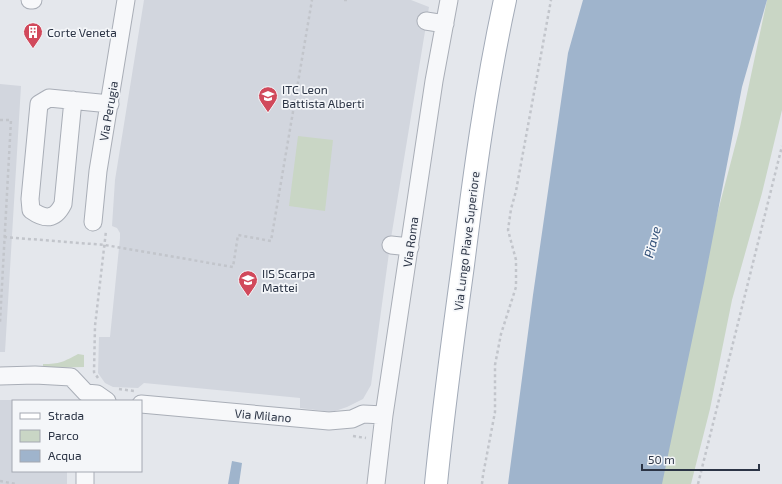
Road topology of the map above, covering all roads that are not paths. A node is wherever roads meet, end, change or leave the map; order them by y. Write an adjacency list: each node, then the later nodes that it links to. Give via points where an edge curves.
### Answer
1 (126, 0): 7 (street, Via Perugia)
2 (449, 0): 5 (street, Via Roma)
3 (505, 0): 19 (main road, Via Lungo Piave Superiore, via 476,163)
4 (426, 21): 5 (street)
5 (445, 24): 10 (street, Via Roma, via 434,80)
6 (73, 100): 6 (street, via 49,98 39,104 30,199 31,210 39,216 51,217 60,212 63,204); 7 (street)
7 (110, 104): 8 (street, Via Perugia, via 98,171)
8 (93, 222)
9 (391, 245): 10 (street)
10 (410, 247): 15 (street, Via Roma)
11 (0, 376): 13 (street, via 71,377)
12 (109, 395): 13 (street, via 97,394)
13 (86, 397)
14 (138, 397): 15 (street, Via Milano, via 329,421 352,419 363,414)
15 (384, 415): 18 (street, Via Roma)
16 (85, 472): 17 (street)
17 (85, 484)
18 (376, 484)
19 (436, 484)

